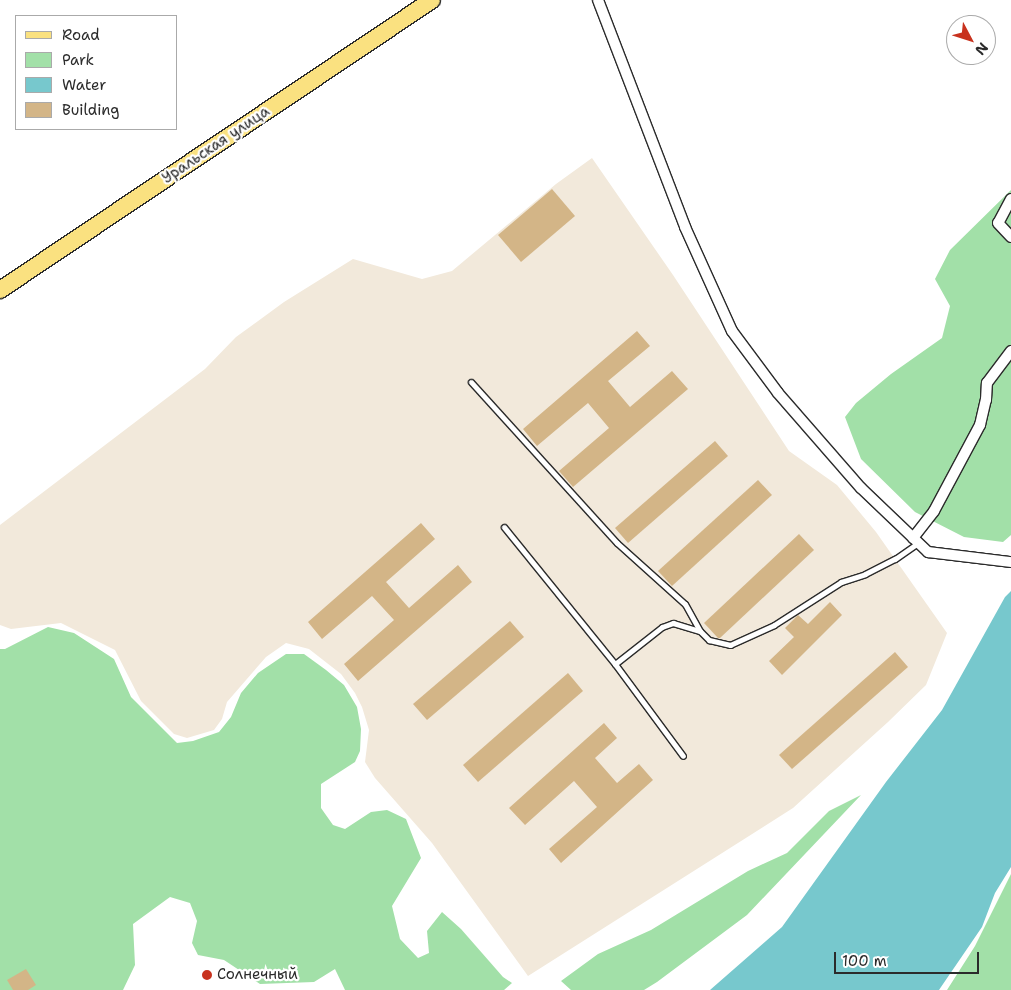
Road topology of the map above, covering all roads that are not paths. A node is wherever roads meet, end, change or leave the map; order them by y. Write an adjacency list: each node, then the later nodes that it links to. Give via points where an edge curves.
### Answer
1 (432, 0): 5 (main road, Уральская улица)
2 (598, 0): 9 (street, via 685,227 732,331 778,393 861,488)
3 (1011, 199): 4 (street, via 998,223)
4 (1011, 237)
5 (0, 290)
6 (1011, 351): 9 (street, via 987,383 980,425)
7 (471, 382): 11 (lane, via 618,542 685,604)
8 (504, 527): 12 (lane)
9 (915, 540): 10 (street, via 928,552); 11 (lane, via 895,559 841,582 774,625 730,645 709,640)
10 (1011, 562)
11 (700, 631): 12 (lane, via 673,623 662,627)
12 (615, 664): 13 (lane)
13 (683, 756)

